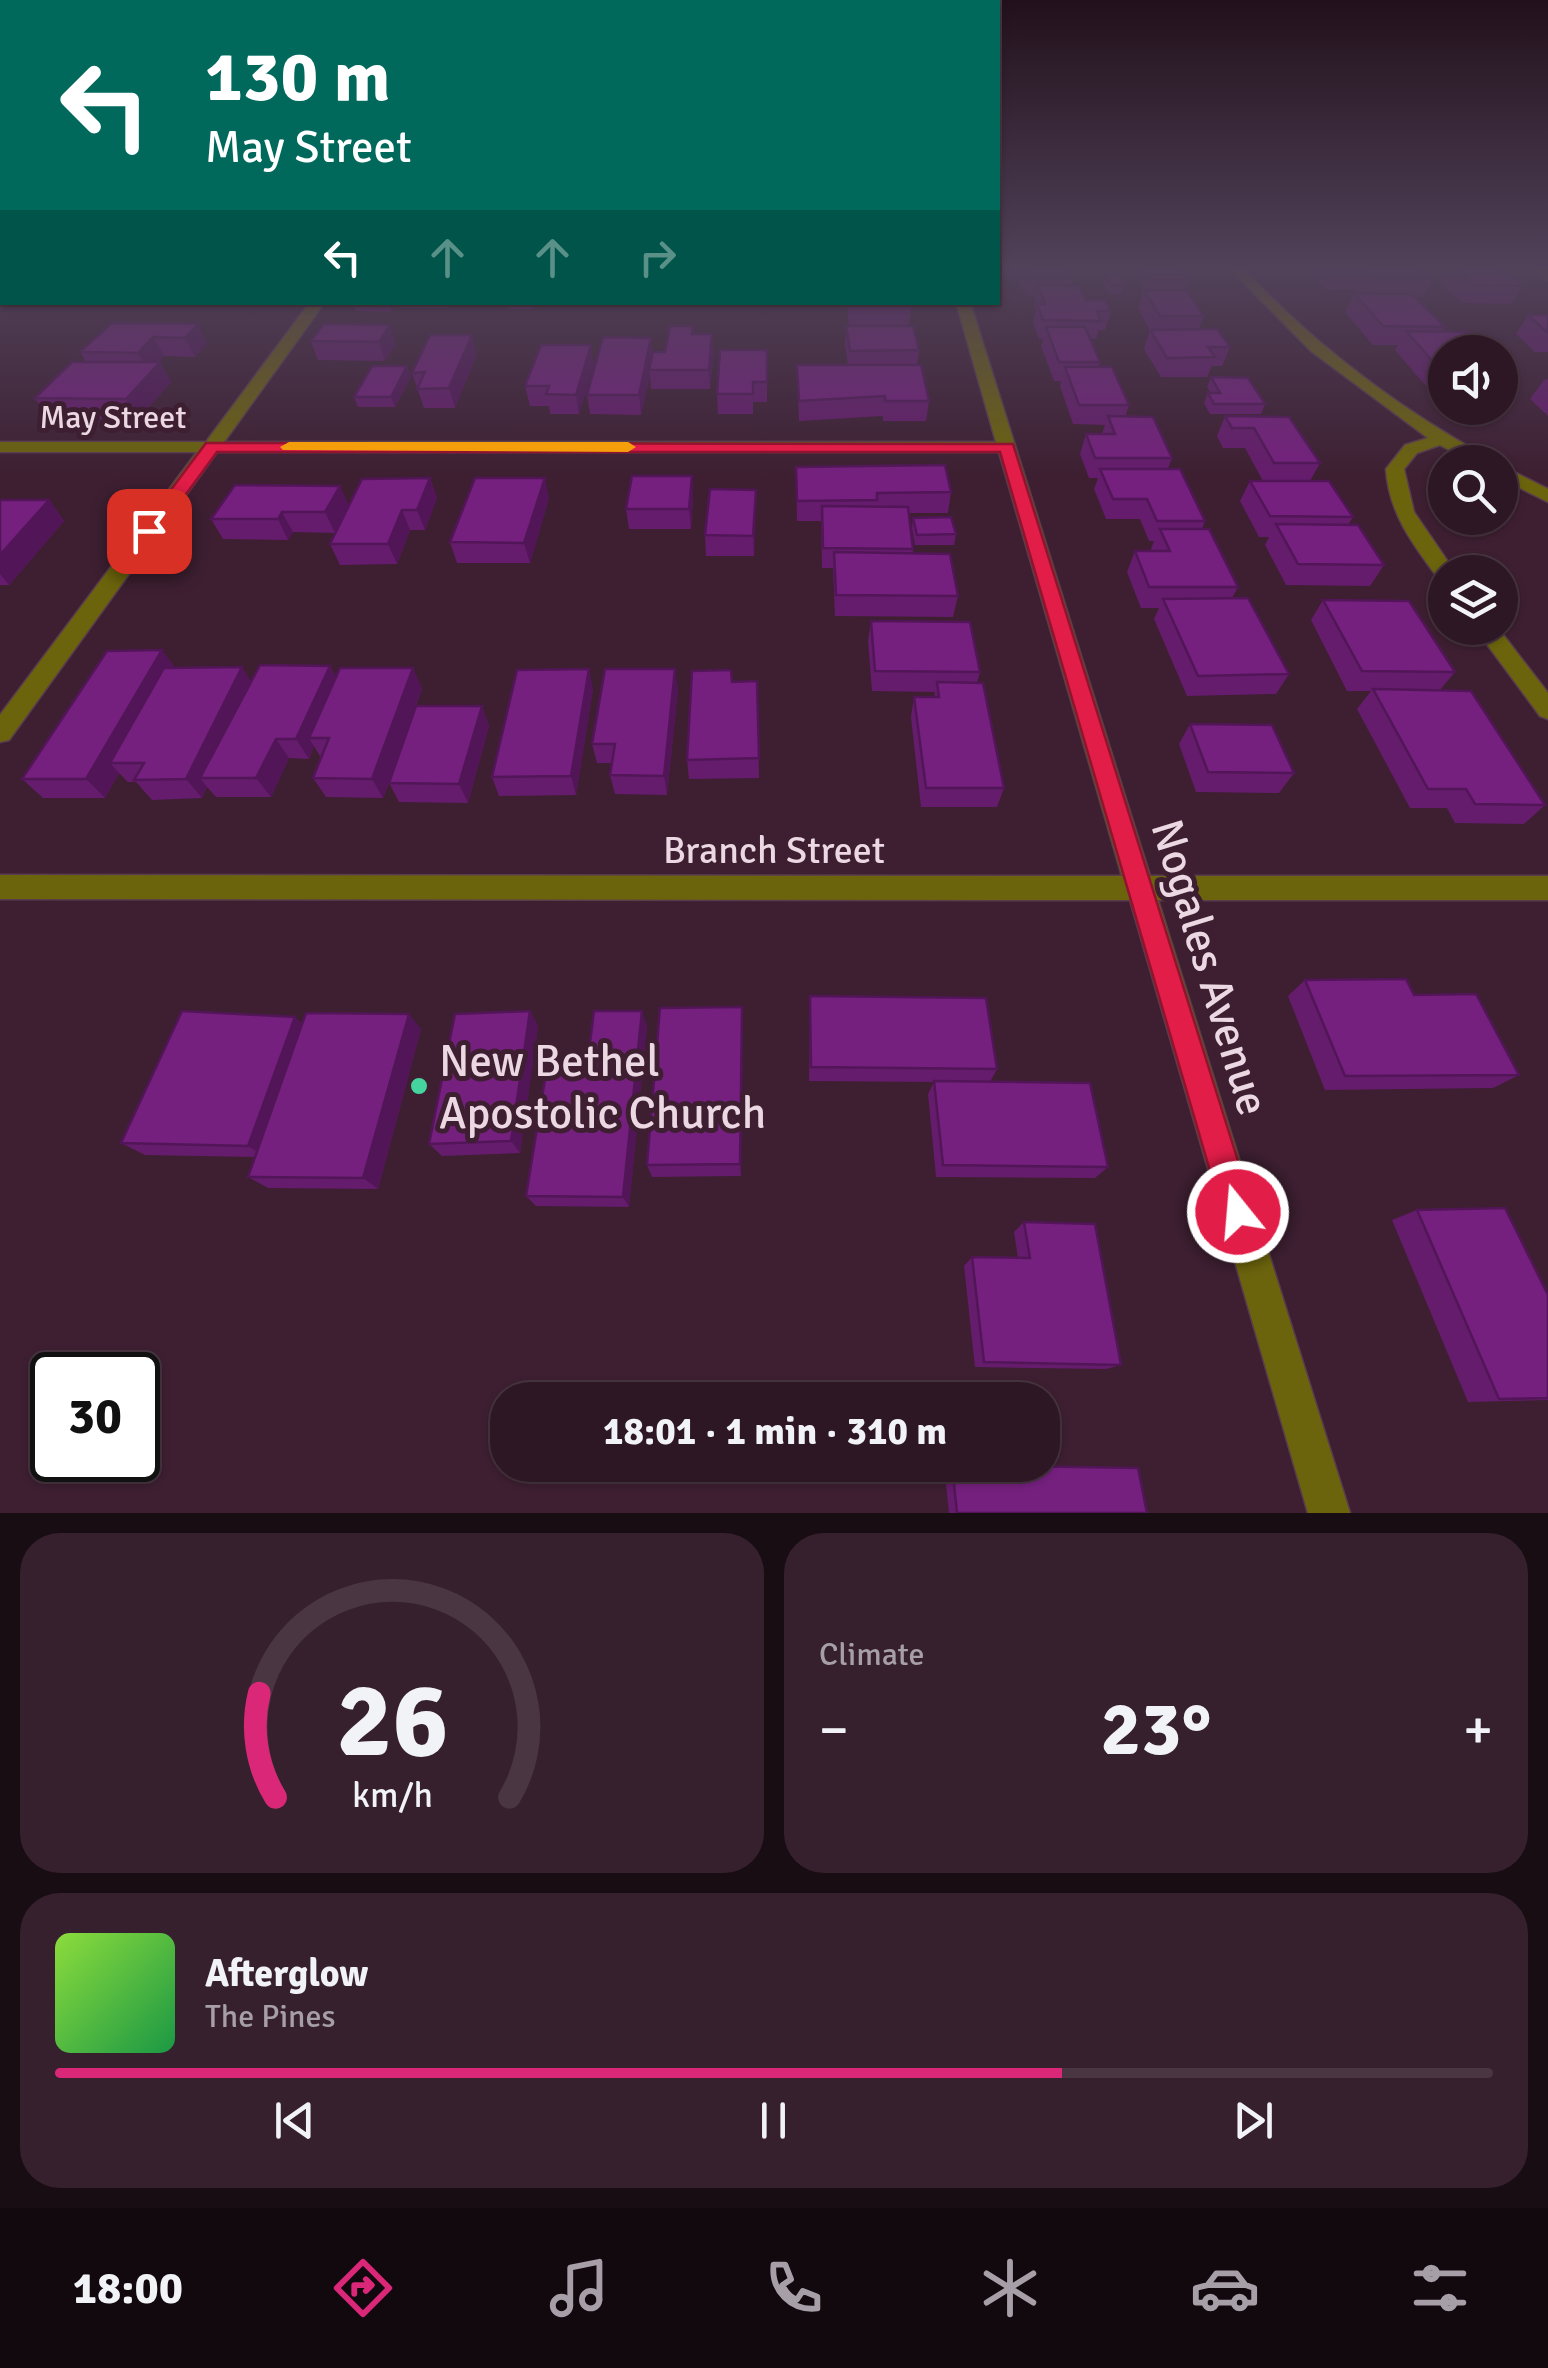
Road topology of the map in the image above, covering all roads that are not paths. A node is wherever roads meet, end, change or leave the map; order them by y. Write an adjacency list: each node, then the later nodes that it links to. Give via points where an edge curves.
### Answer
1 (293, 336): 7 (street)
2 (974, 336): 8 (street, Nogales Avenue)
3 (1307, 336): 4 (street)
4 (1439, 440): 5 (street); 11 (street, via 1411,449 1394,469 1402,516)
5 (1449, 445)
6 (0, 447): 7 (street, May Street)
7 (212, 447): 8 (street, May Street); 14 (street)
8 (1007, 447): 16 (street, Nogales Avenue)
9 (1518, 480): 10 (street)
10 (1548, 496)
11 (1431, 555)
12 (1499, 645): 13 (street)
13 (1548, 710)
14 (0, 734)
15 (0, 887): 16 (street, Branch Street)
16 (1140, 888): 17 (street, Branch Street); 18 (street, Nogales Avenue)
17 (1548, 888)
18 (1329, 1513)

